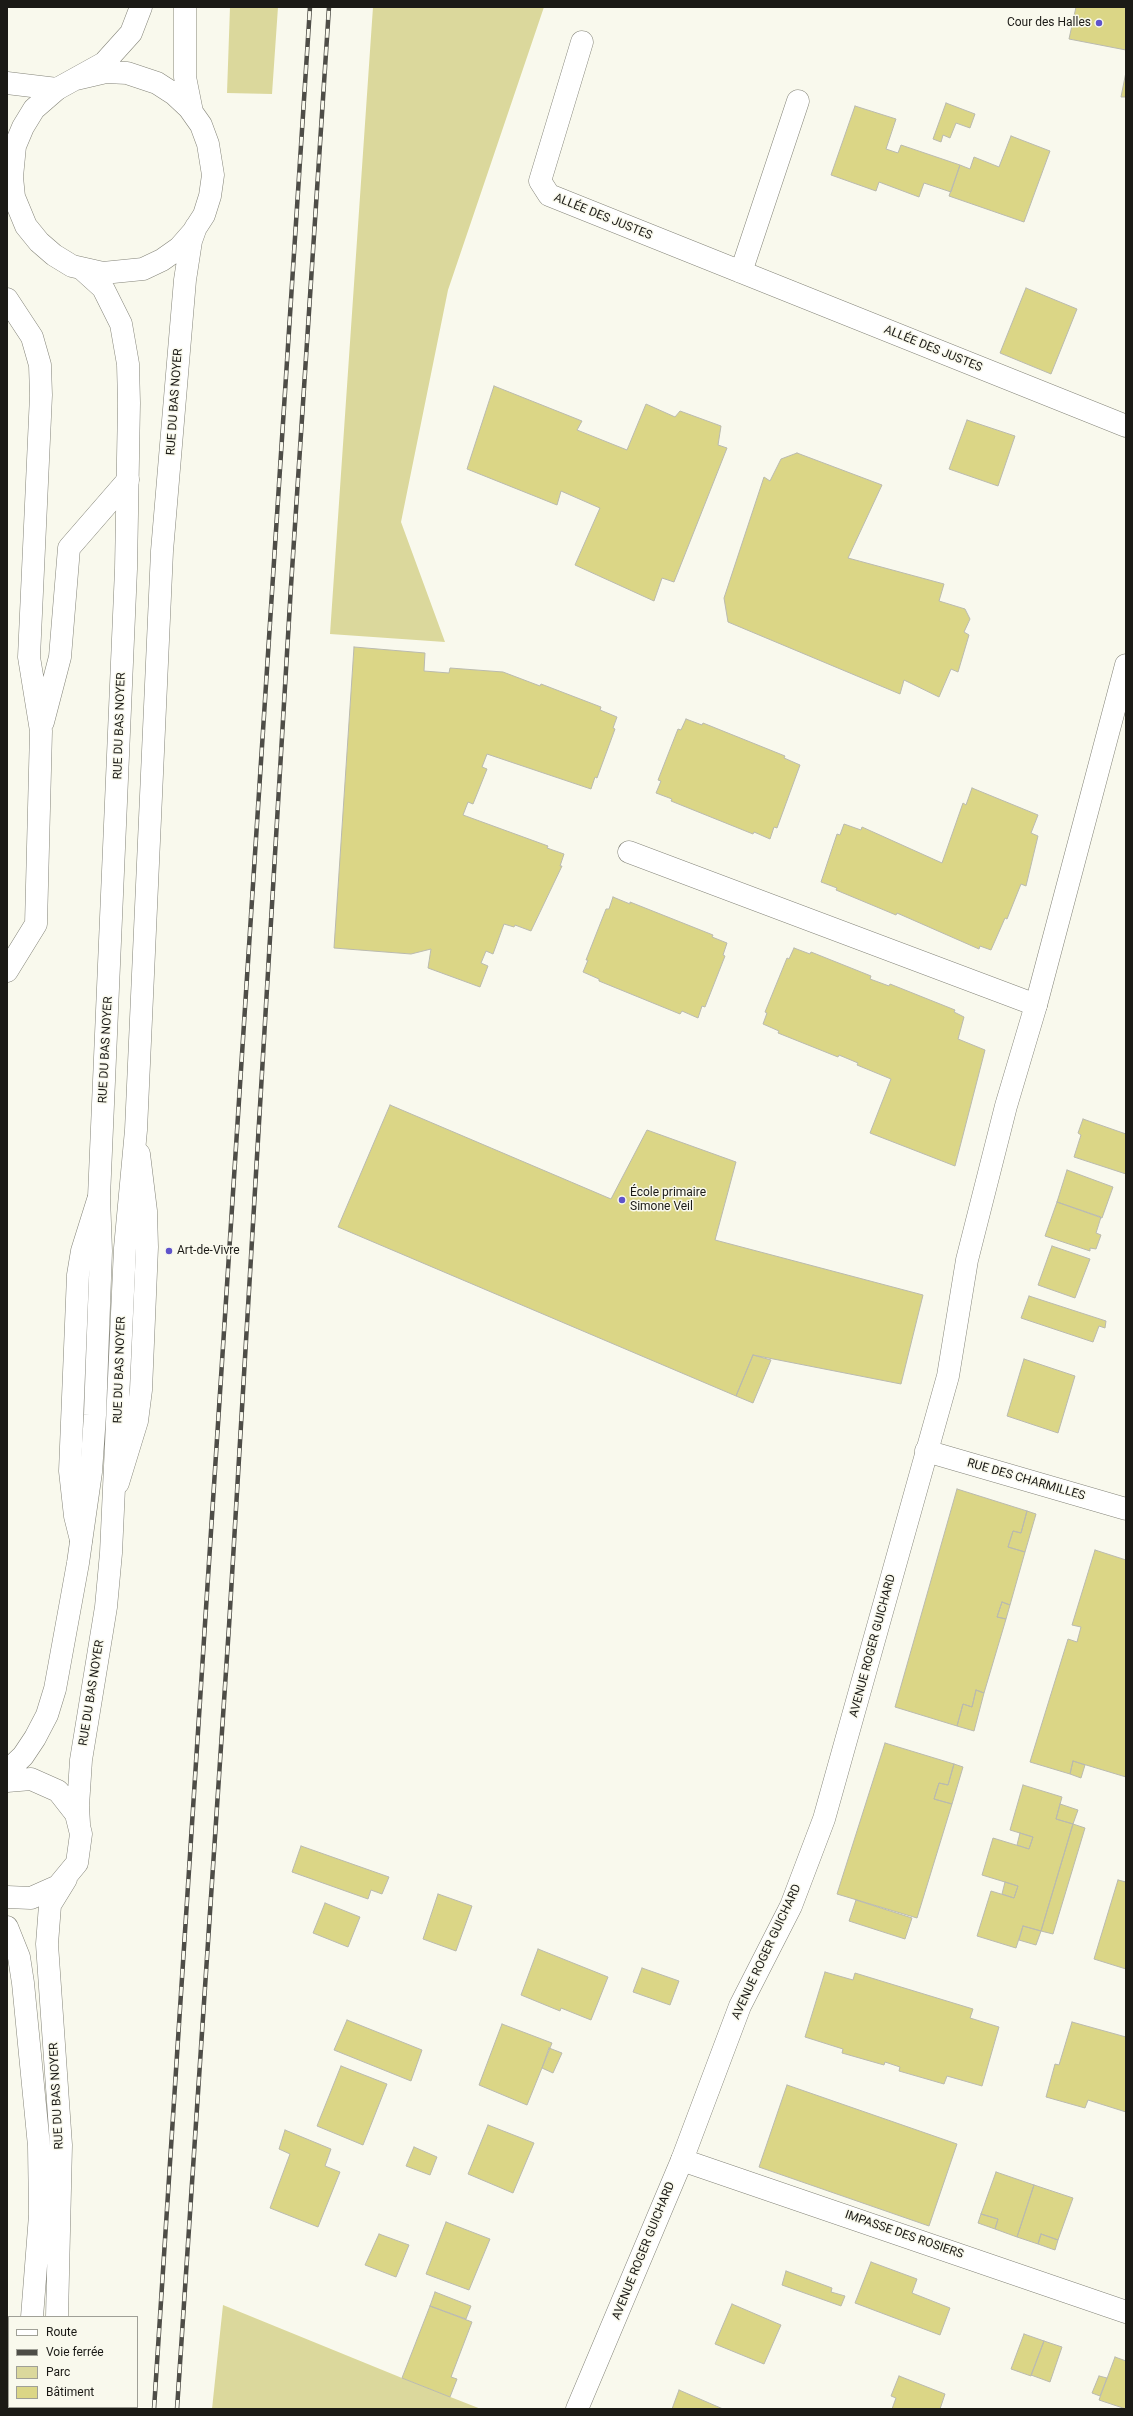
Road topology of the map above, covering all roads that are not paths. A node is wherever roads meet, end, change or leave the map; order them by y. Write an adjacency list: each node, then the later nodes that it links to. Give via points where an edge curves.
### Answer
1 (141, 7): 5 (street, via 131,33 119,48 104,63)
2 (185, 7): 7 (street, via 185,77)
3 (582, 42): 11 (street, ALLÉE DES JUSTES, via 540,181 549,195)
4 (7, 83): 5 (street)
5 (67, 84): 7 (street, via 106,72 137,76 170,91); 8 (street, via 34,110 19,136 12,166)
6 (798, 101): 11 (street)
7 (193, 113): 9 (street, via 208,144 213,175 208,205)
8 (11, 190): 10 (street, via 26,226 39,242 63,261)
9 (196, 228): 10 (street, via 171,254 143,269 113,274); 24 (street, RUE DU BAS NOYER, via 191,241 185,280 162,551 136,1130 125,1248 116,1490 106,1607 81,1760)
10 (82, 269): 14 (street, RUE DU BAS NOYER, via 103,288 121,324 128,364)
11 (741, 272): 13 (street, ALLÉE DES JUSTES)
12 (7, 299): 16 (street, via 32,337 40,365 41,395 29,657)
13 (1126, 426)
14 (128, 480): 16 (street, via 69,548 60,657); 22 (street, RUE DU BAS NOYER, via 99,1197 101,1250 91,1472 64,1648 51,1703 35,1738 23,1756)
15 (1126, 665): 19 (street, AVENUE ROGER GUICHARD)
16 (41, 731): 18 (street, via 36,924)
17 (629, 852): 19 (street)
18 (7, 970)
19 (1036, 1004): 20 (street, AVENUE ROGER GUICHARD, via 1006,1106 967,1260 948,1376)
20 (926, 1451): 21 (street, RUE DES CHARMILLES); 28 (street, AVENUE ROGER GUICHARD, via 824,1820 791,1906 740,2006)
21 (1126, 1509)
22 (7, 1771)
23 (7, 1781): 24 (street, via 31,1779 50,1786 65,1798 76,1814)
24 (79, 1824): 25 (street, RUE DU BAS NOYER, via 80,1853 77,1863)
25 (66, 1879): 26 (street, via 50,1891 36,1897); 31 (street, RUE DU BAS NOYER, via 50,1905 47,1944 61,2145)
26 (7, 1897)
27 (7, 1927): 30 (street, RUE DU BAS NOYER, via 24,1983 39,2146 40,2214)
28 (682, 2160): 29 (street, IMPASSE DES ROSIERS); 32 (street, AVENUE ROGER GUICHARD)
29 (1126, 2312)
30 (32, 2316)
31 (57, 2316)
32 (582, 2404)

